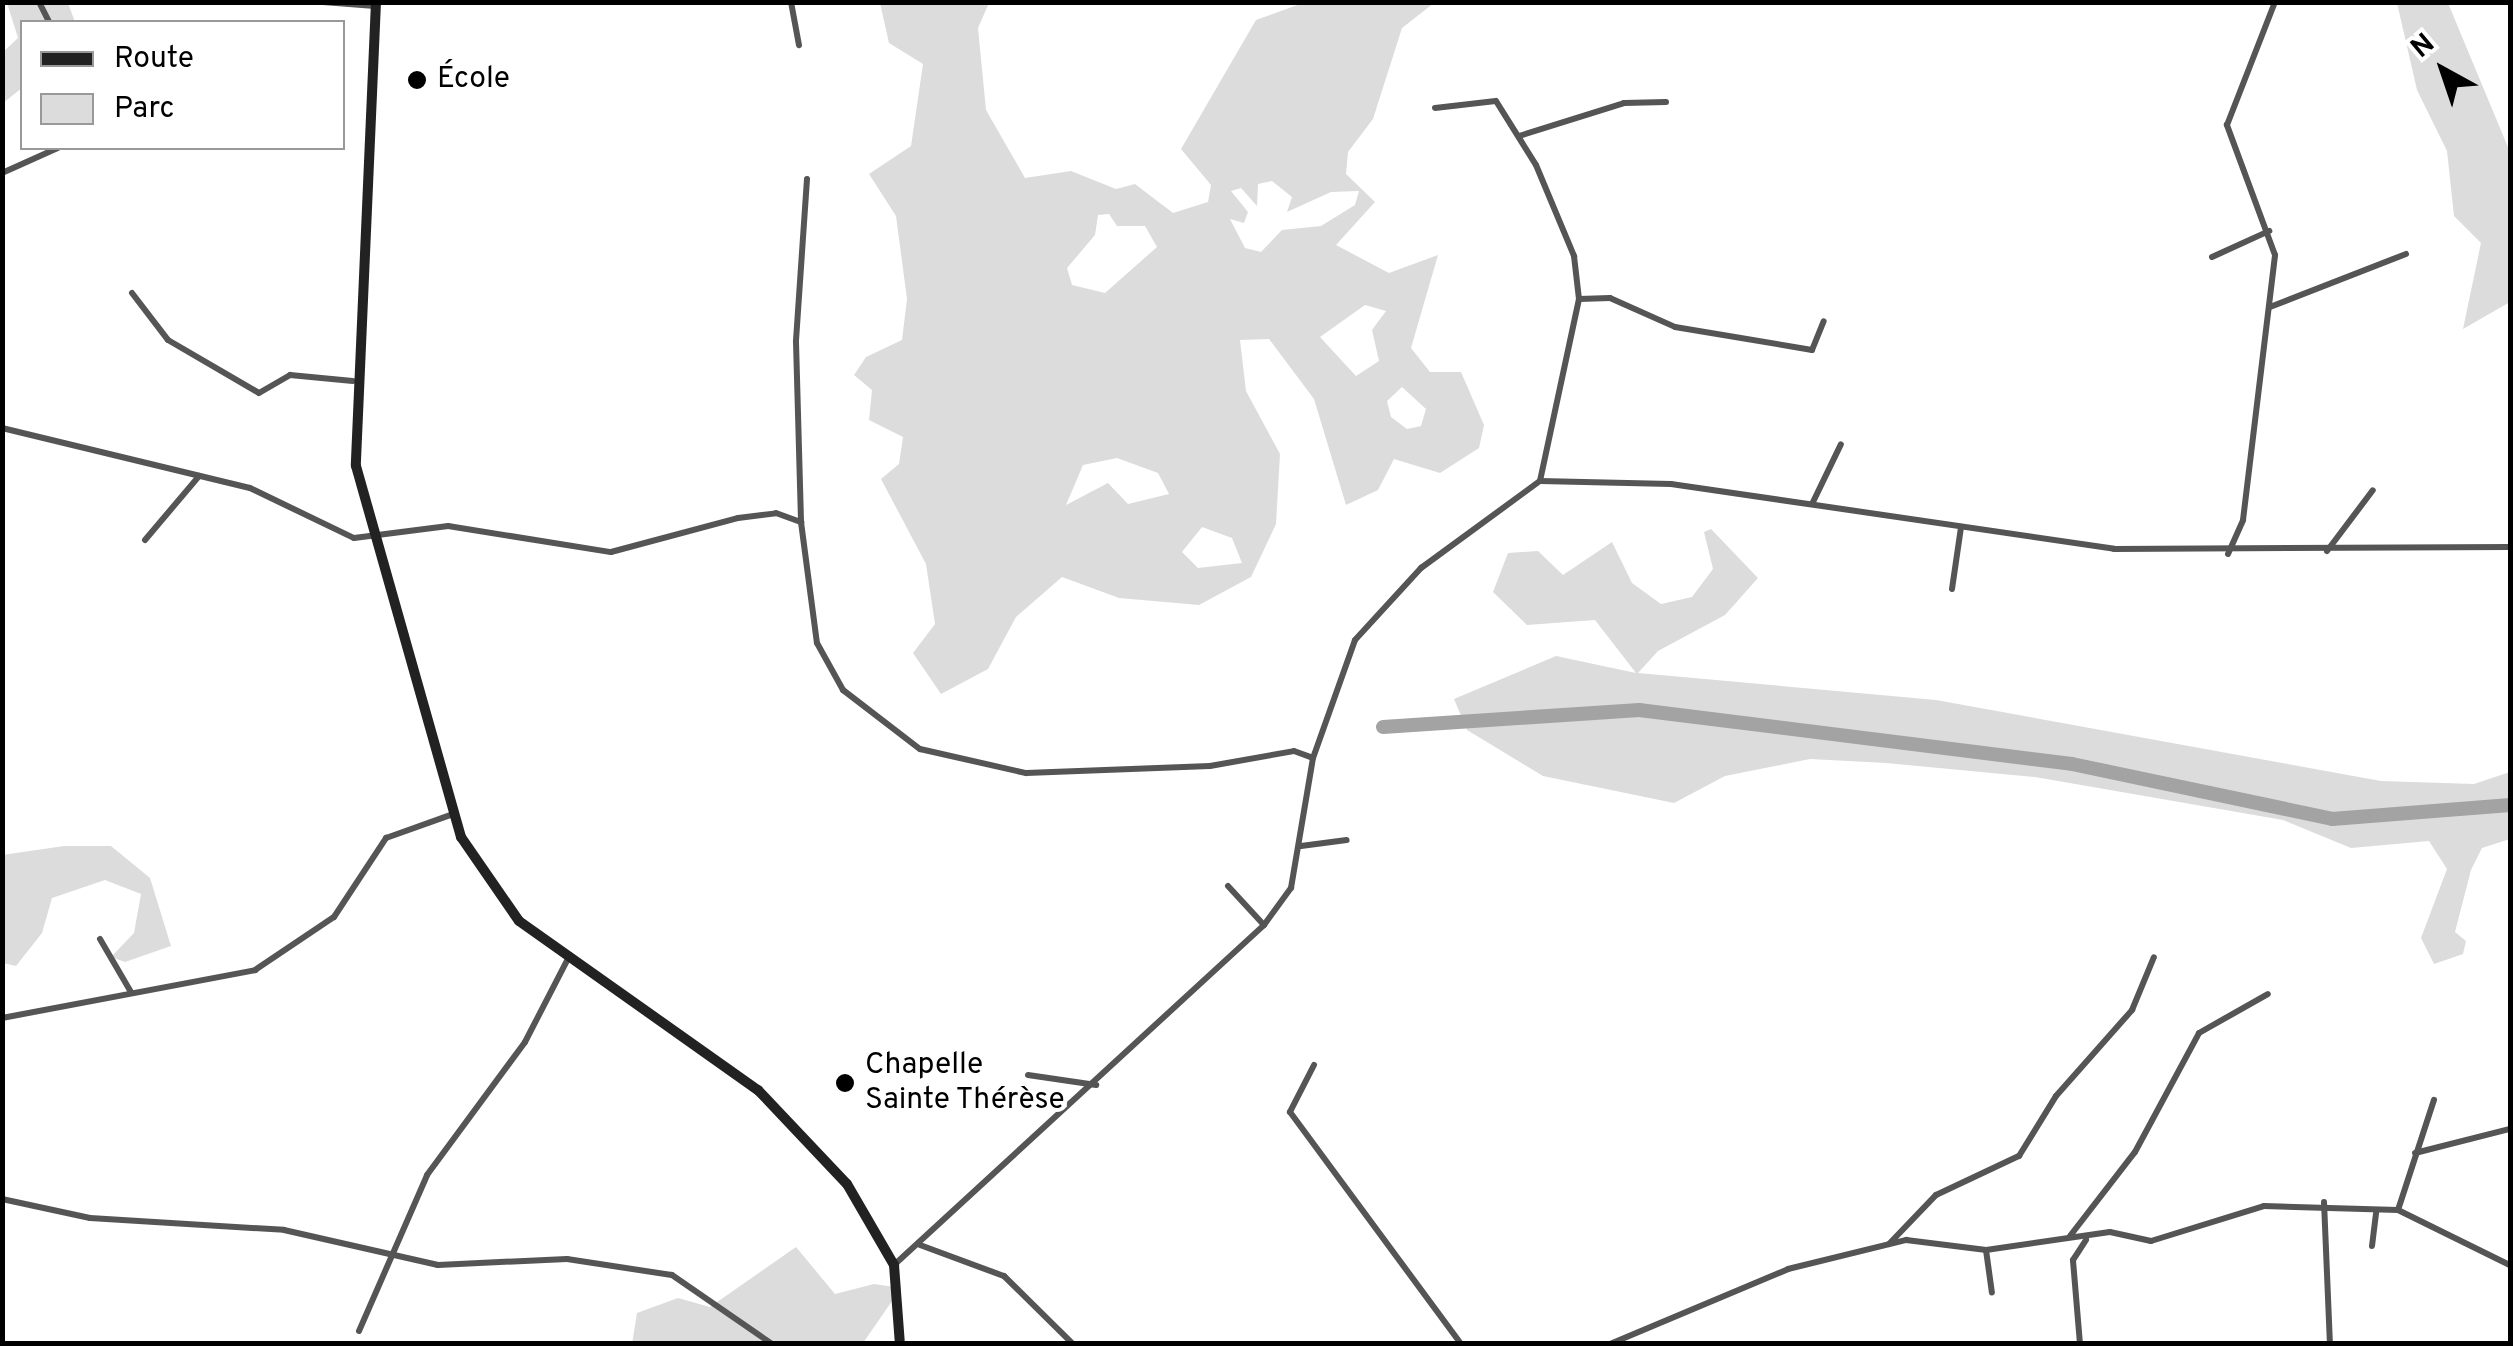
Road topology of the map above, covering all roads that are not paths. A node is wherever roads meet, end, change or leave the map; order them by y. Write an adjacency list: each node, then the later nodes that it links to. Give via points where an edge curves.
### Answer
1 (323, 2): 4 (street)
2 (791, 2): 5 (street)
3 (2276, 2): 12 (street, via 2226,130)
4 (376, 4): 19 (main road)
5 (800, 46)
6 (1666, 102): 8 (street, via 1624,104)
7 (1435, 108): 8 (street, via 1491,98)
8 (1519, 136): 16 (street, via 1574,256)
9 (54, 150): 10 (street)
10 (2, 173)
11 (807, 179): 26 (street, via 796,342)
12 (2269, 231): 14 (street); 17 (street)
13 (2406, 254): 17 (street)
14 (2212, 257)
15 (132, 293): 19 (street, via 168,340 259,393 290,375)
16 (1579, 299): 18 (street, via 1610,298 1675,327 1812,350); 23 (street)
17 (2270, 307): 32 (street, via 2243,520)
18 (1824, 321)
19 (353, 381): 28 (main road)
20 (2, 428): 22 (street)
21 (1842, 444): 25 (street)
22 (199, 476): 28 (street); 29 (street)
23 (1540, 481): 25 (street, via 1652,482); 34 (street, via 1421,568 1366,623)
24 (2373, 490): 31 (street)
25 (1813, 502): 27 (street)
26 (801, 522): 28 (street, via 776,513 738,518 612,552 448,526); 34 (street, via 819,650 853,700 920,749 1026,773 1210,766 1294,751)
27 (1961, 527): 32 (street); 33 (street)
28 (371, 537): 35 (main road)
29 (145, 540)
30 (2510, 547): 31 (street)
31 (2326, 552): 32 (street)
32 (2227, 555)
33 (1952, 589)
34 (1313, 758): 37 (street)
35 (457, 813): 41 (main road, via 468,852 497,898); 43 (street, via 386,838 334,917 254,970)
36 (1347, 840): 37 (street)
37 (1302, 846): 39 (street, via 1290,888)
38 (1228, 886): 39 (street)
39 (1264, 925): 48 (street)
40 (100, 939): 43 (street)
41 (570, 956): 62 (street, via 525,1042 427,1176); 63 (main road, via 788,1118 860,1202)
42 (2154, 957): 59 (street, via 2132,1010 2056,1096 2019,1156 1936,1194)
43 (131, 992): 45 (street)
44 (2268, 994): 56 (street, via 2199,1033 2135,1152)
45 (2, 1018)
46 (1314, 1065): 70 (street, via 1290,1112)
47 (1028, 1075): 48 (street)
48 (1097, 1086): 58 (street)
49 (2434, 1100): 51 (street)
50 (2510, 1129): 51 (street)
51 (2415, 1153): 55 (street)
52 (2, 1199): 62 (street, via 116,1221 284,1230)
53 (2324, 1202): 54 (street); 57 (street, via 2241,1210 2151,1241 2119,1232); 73 (street)
54 (2376, 1210): 55 (street); 60 (street)
55 (2398, 1210): 64 (street)
56 (2070, 1237): 57 (street); 61 (street)
57 (2086, 1240): 72 (street, via 2074,1260)
58 (919, 1245): 63 (street); 69 (street, via 1004,1276)
59 (1889, 1245): 61 (street, via 1912,1239); 71 (street, via 1788,1268)
60 (2372, 1246)
61 (1986, 1250): 65 (street)
62 (389, 1256): 66 (street); 67 (street, via 462,1266 567,1259 672,1275)
63 (894, 1265): 68 (main road)
64 (2510, 1265)
65 (1992, 1293)
66 (359, 1331)
67 (772, 1344)
68 (900, 1344)
69 (1073, 1344)
70 (1461, 1344)
71 (1610, 1344)
72 (2080, 1344)
73 (2330, 1344)

